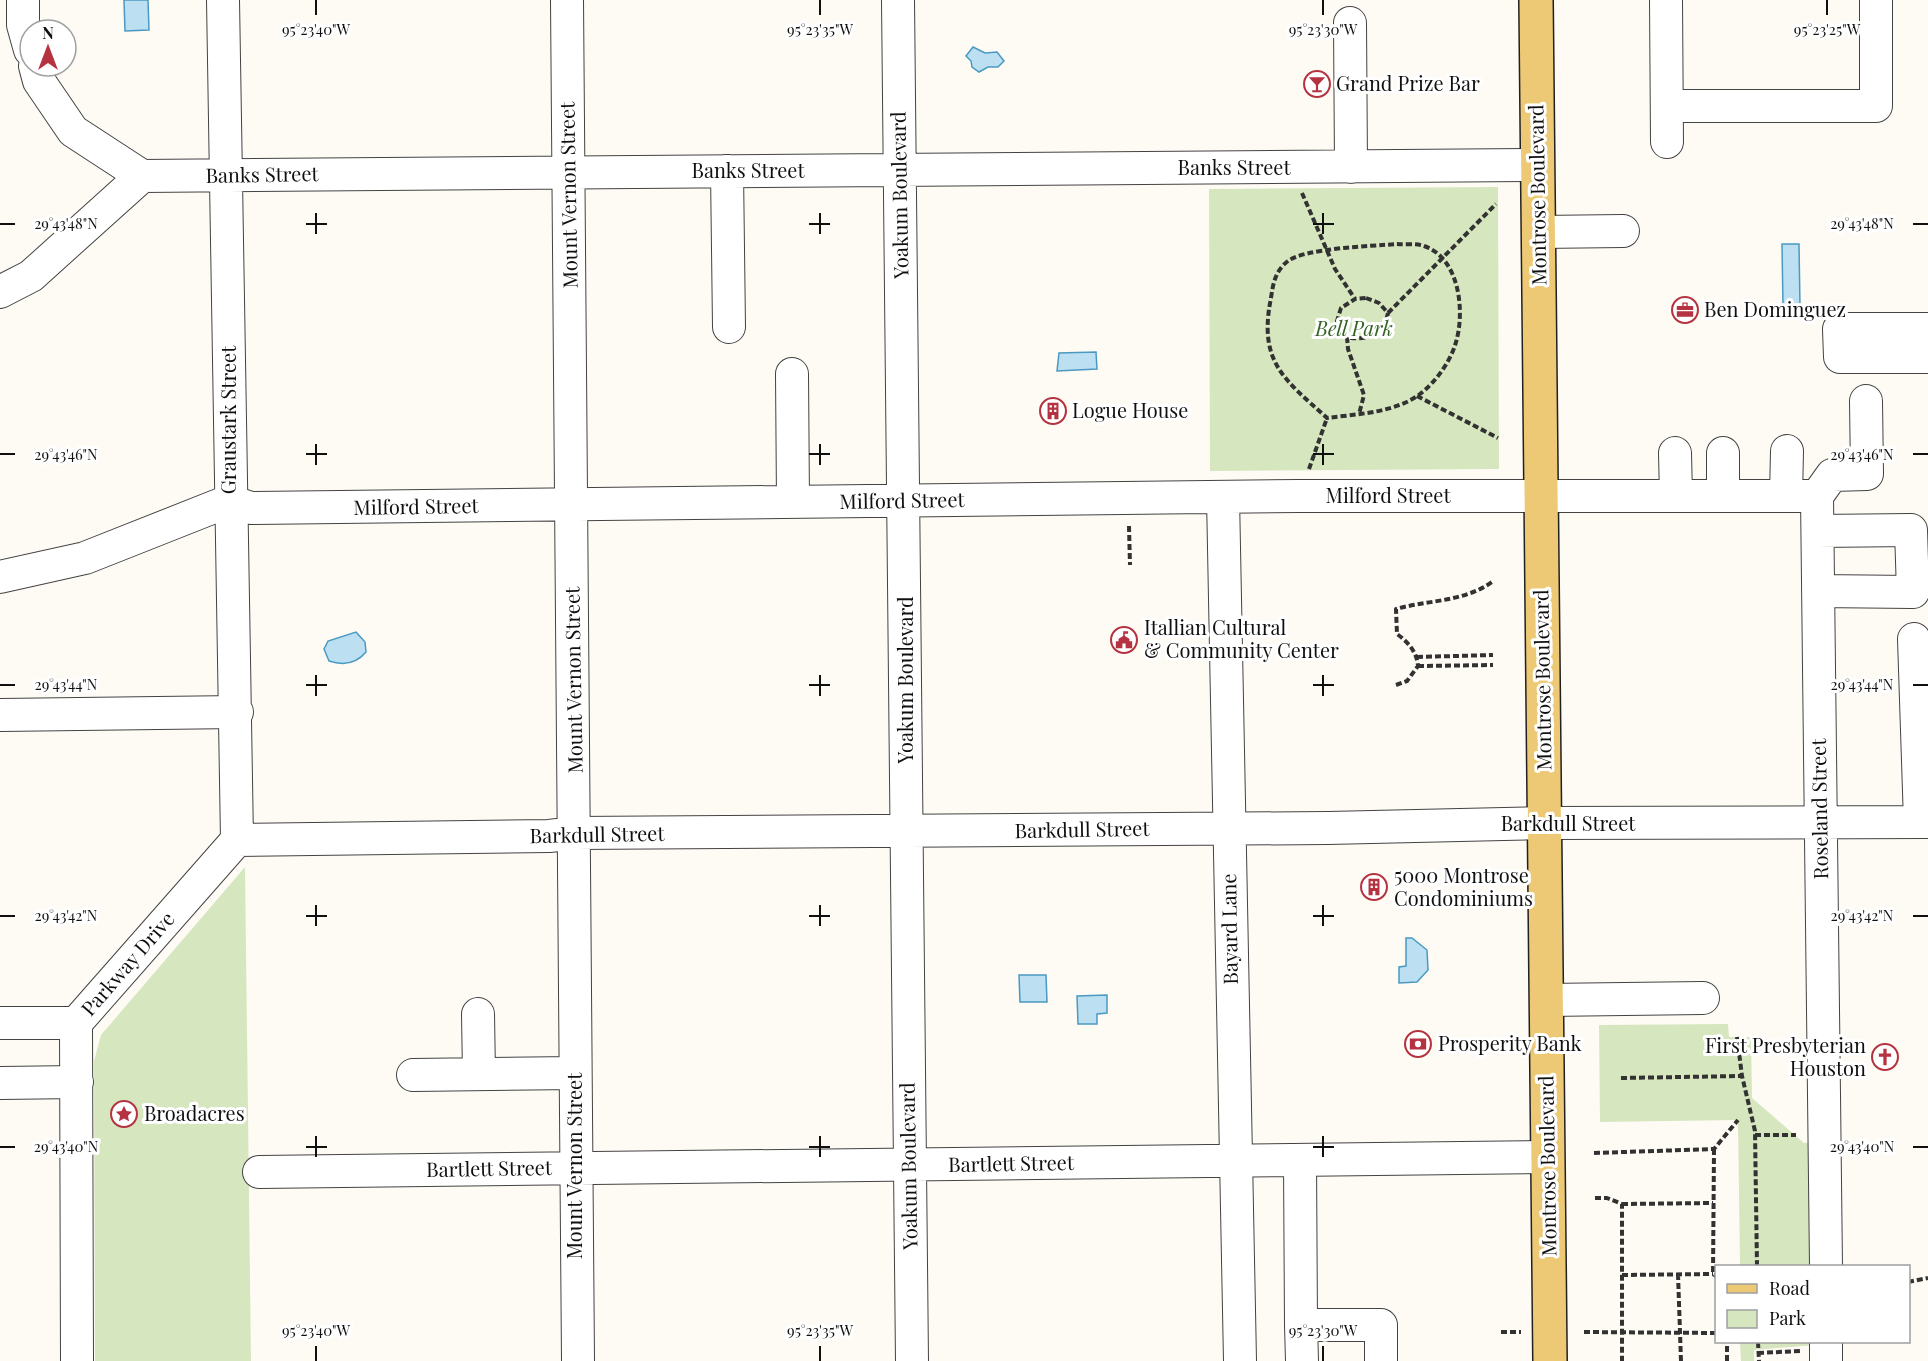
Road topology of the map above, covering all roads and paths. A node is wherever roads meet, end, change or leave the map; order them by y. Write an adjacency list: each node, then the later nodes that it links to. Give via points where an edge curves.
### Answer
1 (23, 0): 8 (street)
2 (223, 0): 18 (street, Graustark Street)
3 (567, 0): 17 (street, Mount Vernon Street)
4 (898, 0): 15 (street, Yoakum Boulevard)
5 (1536, 0): 13 (main road, Montrose Boulevard)
6 (1666, 0): 11 (street)
7 (1876, 0): 11 (street, via 1876,106)
8 (23, 18)
9 (1350, 23): 14 (street)
10 (38, 78): 19 (street, via 73,131)
11 (1667, 106): 12 (street)
12 (1667, 142)
13 (1538, 165): 14 (street, Banks Street); 23 (main road, Montrose Boulevard)
14 (1351, 167): 15 (street, Banks Street)
15 (899, 170): 16 (street, Banks Street); 51 (street, Yoakum Boulevard)
16 (728, 171): 17 (street, Banks Street); 29 (street)
17 (567, 172): 18 (street, Banks Street); 53 (street, Mount Vernon Street)
18 (227, 175): 19 (street, Banks Street); 50 (street, Graustark Street)
19 (142, 176): 26 (street, via 31,276)
20 (1496, 204): 25 (path)
21 (1315, 225): 24 (path)
22 (1623, 231): 23 (street)
23 (1539, 232): 42 (main road, Montrose Boulevard)
24 (1326, 250): 25 (path, via 1397,244 1425,246); 27 (path); 37 (path, via 1289,260 1275,276 1266,340 1290,386)
25 (1442, 258): 28 (path); 34 (path, via 1450,268 1462,314 1456,344 1429,387)
26 (0, 292)
27 (1355, 299): 28 (path, via 1366,298); 31 (path, via 1341,308 1337,321)
28 (1388, 312): 31 (path, via 1378,333 1358,339)
29 (729, 327)
30 (1928, 328): 32 (street, via 1839,329 1840,357)
31 (1347, 337): 36 (path, via 1364,395)
32 (1928, 357)
33 (792, 374): 52 (street)
34 (1417, 396): 36 (path, via 1396,406); 38 (path)
35 (1866, 400): 47 (street, via 1867,474 1832,475)
36 (1359, 414): 37 (path)
37 (1327, 418): 43 (path)
38 (1498, 438)
39 (1787, 451): 46 (street)
40 (1675, 453): 44 (street)
41 (1723, 453): 45 (street)
42 (1541, 495): 43 (street, Milford Street); 44 (street, Milford Street); 73 (main road, Montrose Boulevard)
43 (1299, 496): 48 (street, Milford Street)
44 (1676, 496): 45 (street, Milford Street)
45 (1723, 496): 46 (street, Milford Street)
46 (1786, 496): 47 (street, Milford Street)
47 (1817, 496): 54 (street, Roseland Street)
48 (1223, 497): 49 (street, Milford Street); 75 (street, Bayard Lane)
49 (1128, 499): 51 (street, Milford Street); 55 (path)
50 (229, 501): 53 (street, Milford Street, via 251,508); 56 (street, via 86,558); 70 (street, Graustark Street)
51 (904, 501): 52 (street, Milford Street); 76 (street, Yoakum Boulevard)
52 (793, 502): 53 (street, Milford Street)
53 (572, 505): 77 (street, Mount Vernon Street)
54 (1818, 531): 58 (street, Roseland Street); 59 (street, via 1911,530)
55 (1130, 565)
56 (0, 578)
57 (1492, 582): 64 (path, via 1479,592 1396,609 1397,634)
58 (1818, 591): 59 (street); 74 (street, Roseland Street)
59 (1913, 592): 60 (street)
60 (1921, 639): 72 (street)
61 (1493, 655): 63 (path)
62 (1446, 656): 63 (path); 64 (path); 67 (path)
63 (1468, 656): 68 (path)
64 (1417, 657): 66 (path)
65 (1493, 665): 68 (path)
66 (1418, 666): 67 (path); 69 (path, via 1407,681)
67 (1446, 666): 68 (path)
68 (1468, 666)
69 (1396, 685)
70 (237, 712): 71 (street); 78 (street, Graustark Street)
71 (0, 715)
72 (1924, 822): 74 (street, Barkdull Street)
73 (1545, 823): 74 (street, Barkdull Street); 75 (street, Barkdull Street); 80 (main road, Montrose Boulevard)
74 (1820, 823): 107 (street, Roseland Street)
75 (1229, 828): 76 (street, Barkdull Street); 99 (street, Bayard Lane)
76 (907, 832): 77 (street, Barkdull Street); 100 (street, Yoakum Boulevard)
77 (575, 833): 78 (street, Barkdull Street); 85 (street, Mount Vernon Street)
78 (237, 840): 83 (street, Parkway Drive)
79 (1703, 998): 80 (street)
80 (1546, 1000): 97 (main road, Montrose Boulevard)
81 (478, 1014): 86 (street)
82 (0, 1023): 83 (street)
83 (76, 1023): 90 (street, Parkway Drive)
84 (1737, 1037): 88 (path)
85 (574, 1073): 86 (street); 101 (street, Mount Vernon Street)
86 (479, 1074): 87 (street)
87 (413, 1075)
88 (1742, 1076): 89 (path); 94 (path)
89 (1621, 1078)
90 (77, 1082): 91 (street); 124 (street, Parkway Drive)
91 (0, 1083)
92 (1738, 1120): 95 (path)
93 (1802, 1134): 94 (path)
94 (1755, 1135): 106 (path)
95 (1714, 1149): 96 (path); 104 (path)
96 (1594, 1153)
97 (1547, 1157): 98 (street, Bartlett Street); 130 (main road, Montrose Boulevard)
98 (1300, 1160): 99 (street, Bartlett Street); 113 (street)
99 (1234, 1161): 100 (street, Bartlett Street); 127 (street, Bayard Lane)
100 (909, 1165): 101 (street, Bartlett Street); 126 (street, Yoakum Boulevard)
101 (574, 1167): 102 (street, Bartlett Street); 125 (street, Mount Vernon Street)
102 (260, 1172)
103 (1595, 1198): 105 (path)
104 (1713, 1203): 105 (path); 110 (path)
105 (1622, 1204): 109 (path)
106 (1757, 1265)
107 (1826, 1265)
108 (1678, 1274): 109 (path); 110 (path); 118 (path)
109 (1622, 1275): 117 (path)
110 (1715, 1275)
111 (1928, 1278): 112 (path)
112 (1910, 1282)
113 (1301, 1325): 128 (street); 129 (street, via 1381,1325)
114 (1501, 1332): 115 (path)
115 (1525, 1332)
116 (1584, 1332): 117 (path)
117 (1623, 1332): 118 (path); 131 (path)
118 (1679, 1333): 119 (path); 132 (path)
119 (1715, 1333)
120 (1727, 1343): 133 (path)
121 (1758, 1343): 123 (path)
122 (1820, 1351): 123 (path)
123 (1758, 1353): 134 (path)
124 (77, 1361)
125 (578, 1361)
126 (912, 1361)
127 (1240, 1361)
128 (1302, 1361)
129 (1381, 1361)
130 (1550, 1361)
131 (1623, 1361)
132 (1682, 1361)
133 (1727, 1361)
134 (1759, 1361)

